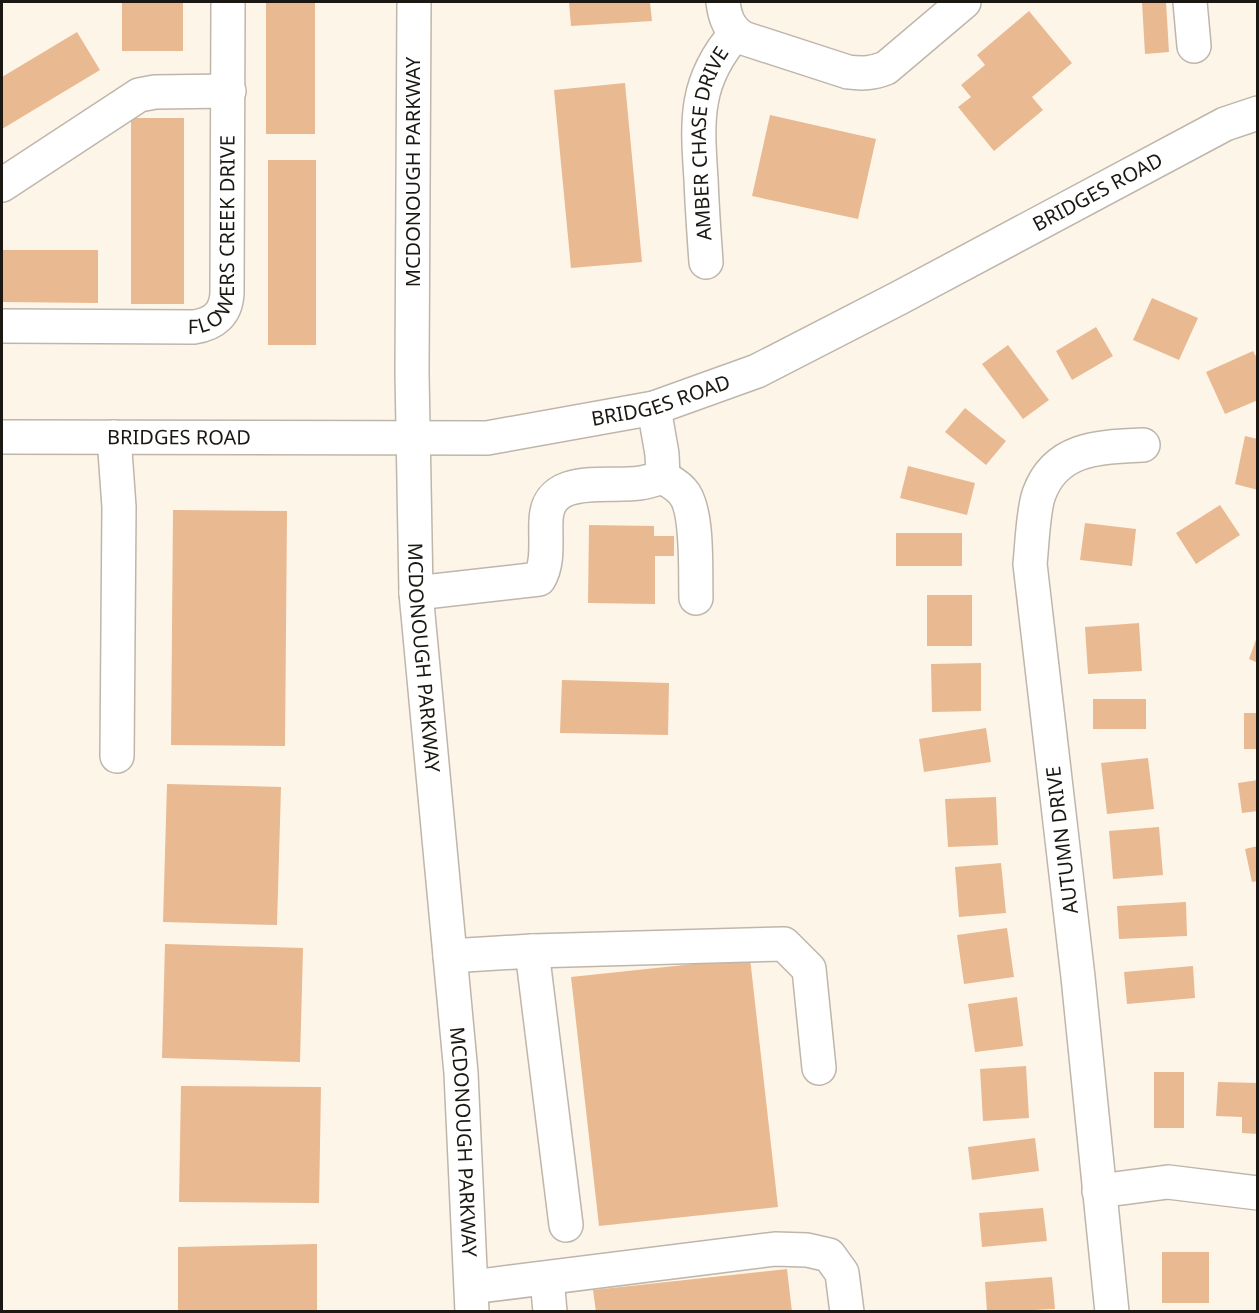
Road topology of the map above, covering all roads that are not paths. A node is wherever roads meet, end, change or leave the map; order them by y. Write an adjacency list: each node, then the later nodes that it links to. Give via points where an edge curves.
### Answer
1 (228, 2): 8 (street, FLOWERS CREEK DRIVE)
2 (414, 2): 16 (street, MCDONOUGH PARKWAY)
3 (723, 2): 6 (street, AMBER CHASE DRIVE, via 725,17)
4 (964, 2): 6 (street, AMBER CHASE DRIVE, via 898,60 872,73 848,72)
5 (1190, 2): 7 (street)
6 (736, 33): 11 (street, AMBER CHASE DRIVE, via 714,62 699,112)
7 (1194, 46)
8 (229, 91): 10 (street, FLOWERS CREEK DRIVE, via 139,95); 12 (street, FLOWERS CREEK DRIVE, via 227,293 226,307 218,317 194,327)
9 (1257, 112): 13 (street, BRIDGES ROAD, via 1225,124 757,371)
10 (2, 185)
11 (706, 262)
12 (2, 326)
13 (654, 408): 16 (street, BRIDGES ROAD, via 487,438); 18 (street)
14 (2, 437): 15 (street, BRIDGES ROAD)
15 (114, 437): 16 (street, BRIDGES ROAD); 21 (street, via 119,507)
16 (413, 439): 19 (street, MCDONOUGH PARKWAY)
17 (1143, 445): 25 (street, AUTUMN DRIVE, via 1086,450 1055,465 1038,495 1030,564)
18 (663, 477): 19 (street, via 641,483 578,485 561,491 550,502 546,514 544,571 539,579); 20 (street, via 683,492 690,506)
19 (416, 593): 23 (street, MCDONOUGH PARKWAY)
20 (696, 598)
21 (117, 756)
22 (532, 951): 23 (street); 24 (street, via 784,944 809,969); 27 (street)
23 (450, 956): 29 (street, MCDONOUGH PARKWAY, via 461,1073)
24 (819, 1068)
25 (1099, 1191): 26 (street, via 1168,1182); 32 (street, AUTUMN DRIVE)
26 (1257, 1193)
27 (566, 1225)
28 (547, 1278): 29 (street); 30 (street); 31 (street, via 775,1249 807,1250 829,1255 842,1273)
29 (472, 1299)
30 (550, 1311)
31 (847, 1311)
32 (1112, 1311)

